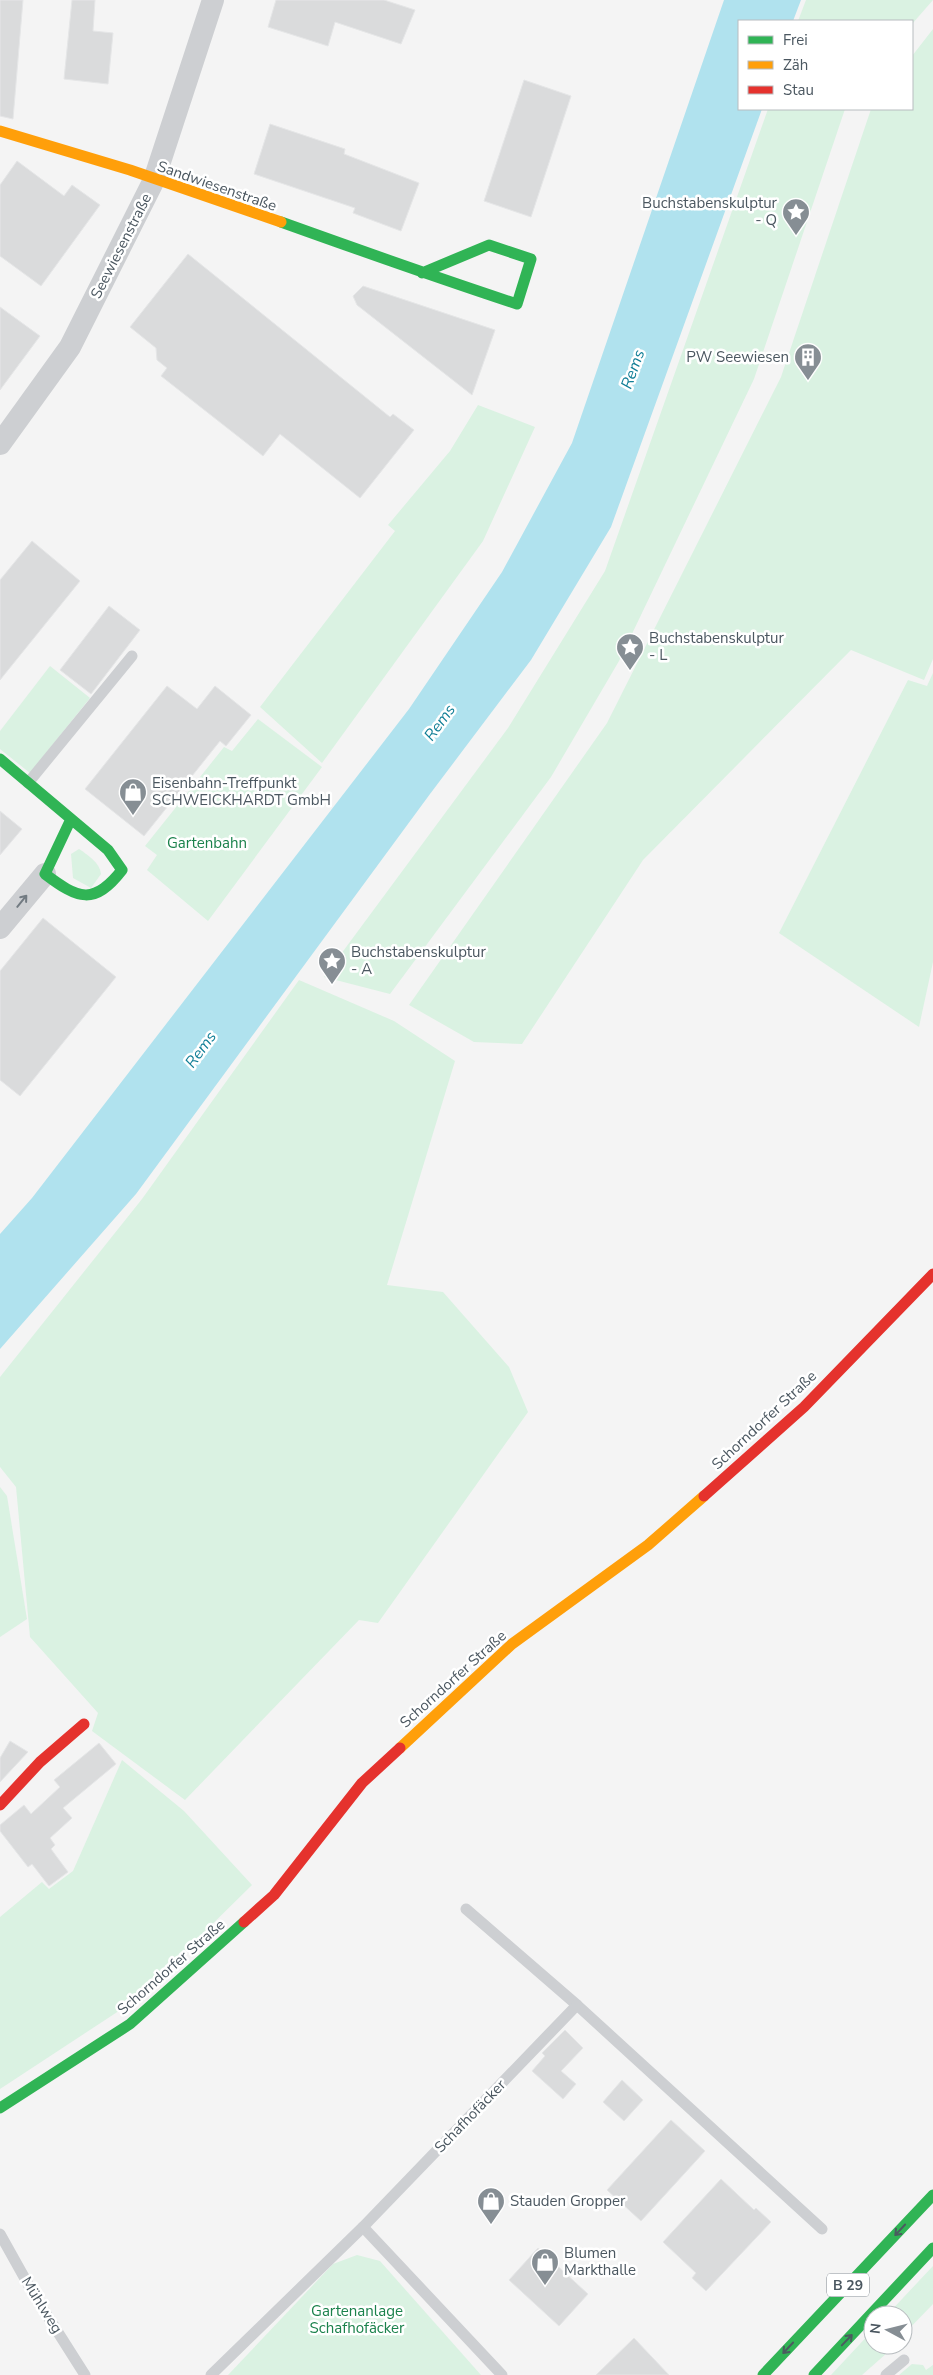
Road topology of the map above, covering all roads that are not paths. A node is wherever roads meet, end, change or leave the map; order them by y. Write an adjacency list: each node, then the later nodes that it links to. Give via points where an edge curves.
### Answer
1 (213, 0): 3 (street, Seewiesenstraße)
2 (0, 131): 3 (main road, Sandwiesenstraße)
3 (154, 180): 4 (main road, Sandwiesenstraße); 5 (street, Seewiesenstraße, via 70,347)
4 (422, 273): 4 (main road, Sandwiesenstraße, via 517,304 531,259 490,245)
5 (0, 444)
6 (132, 656): 8 (lane)
7 (0, 759): 8 (main road)
8 (28, 783): 9 (main road)
9 (71, 819): 10 (main road); 10 (main road, via 108,850 122,870 112,886 86,897 68,892)
10 (45, 874): 11 (street, one-way to 10)
11 (0, 928)
12 (933, 1274): 17 (main road, Schorndorfer Straße, via 797,1414 648,1545 512,1644 362,1783 274,1896 130,2024)
13 (84, 1724): 14 (main road, via 40,1762)
14 (0, 1805)
15 (466, 1908): 16 (lane)
16 (577, 2005): 19 (lane, Schafhofäcker); 20 (lane)
17 (0, 2108)
18 (933, 2194): 27 (main road, B 29, one-way to 27)
19 (363, 2227): 25 (lane, Schafhofäcker); 26 (lane)
20 (822, 2229)
21 (0, 2234): 24 (lane, Mühlweg)
22 (933, 2248): 28 (main road, B 29, one-way to 22)
23 (904, 2360): 29 (lane)
24 (85, 2375)
25 (211, 2375)
26 (502, 2375)
27 (763, 2375)
28 (814, 2375)
29 (886, 2375)

